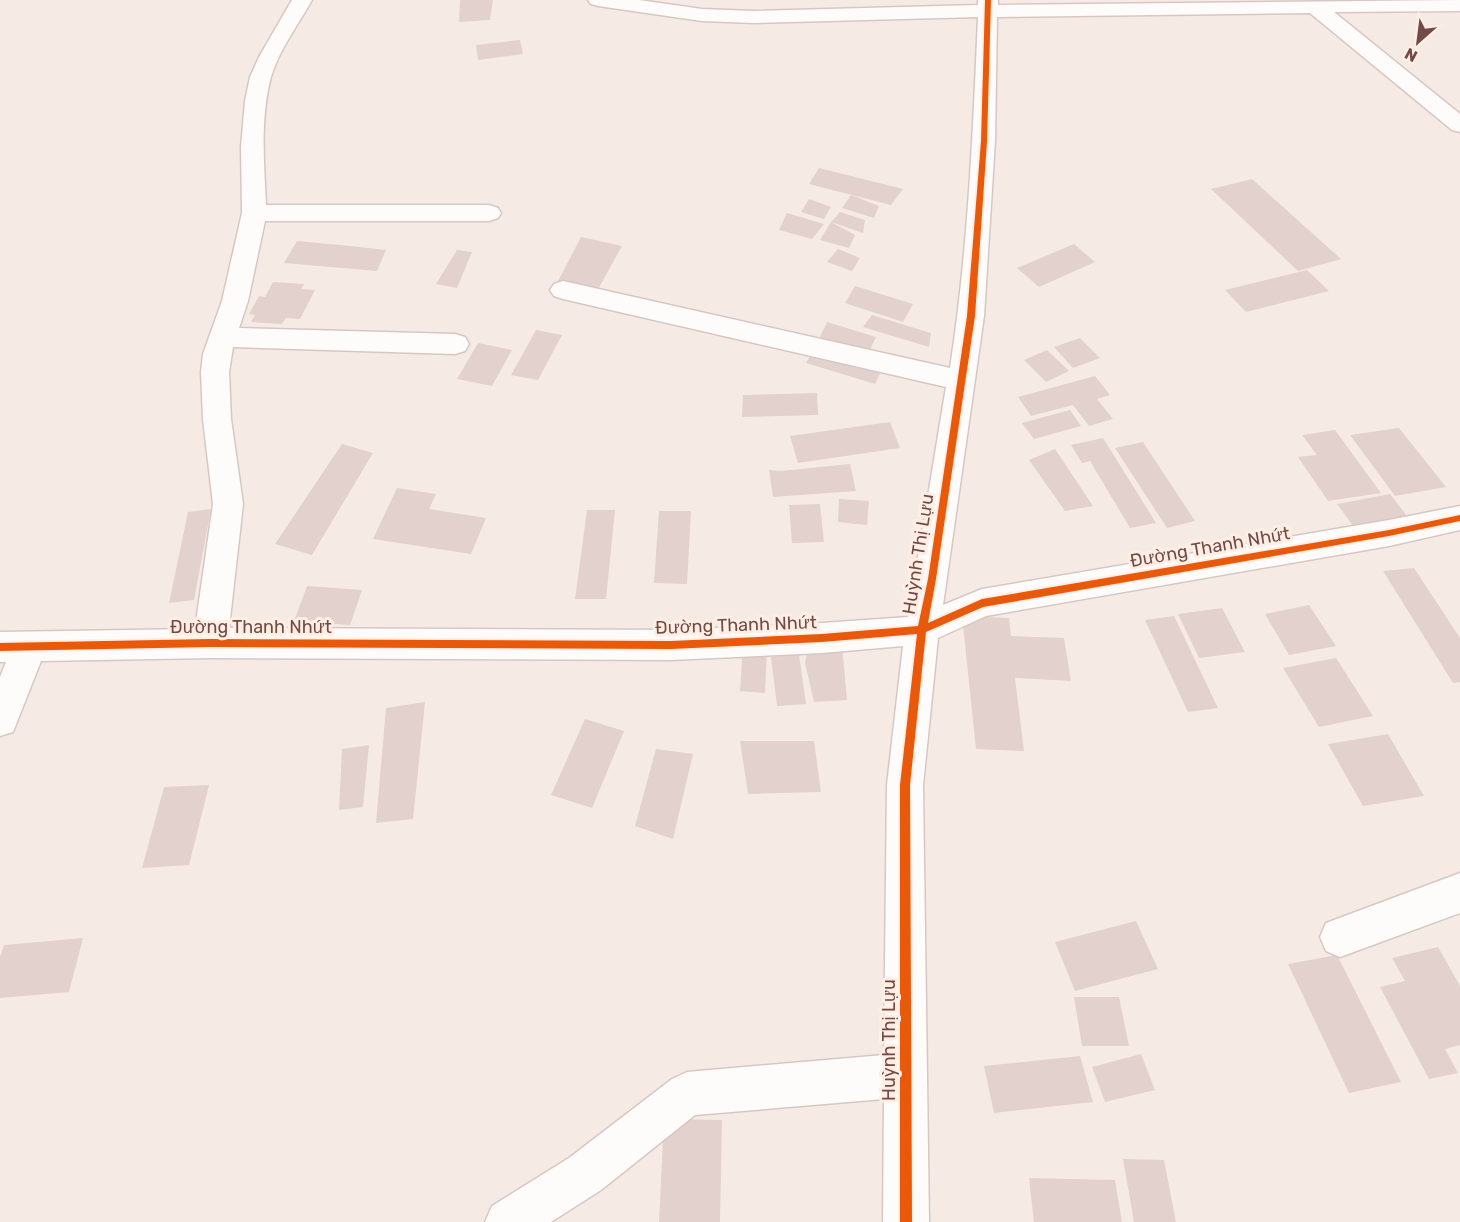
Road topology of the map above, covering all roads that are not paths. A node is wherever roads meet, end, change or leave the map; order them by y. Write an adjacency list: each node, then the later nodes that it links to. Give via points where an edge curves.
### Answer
1 (302, 0): 7 (street, via 261,77 252,147)
2 (598, 0): 3 (street, via 754,18)
3 (988, 5): 5 (street); 12 (street, Huỳnh Thị Lựu, via 984,141 971,316)
4 (1460, 5): 5 (street)
5 (1315, 7): 6 (street)
6 (1460, 124)
7 (254, 213): 8 (street); 10 (street, via 235,301)
8 (489, 213)
9 (563, 290): 12 (street)
10 (222, 337): 11 (street); 15 (street, via 215,372 228,504)
11 (455, 344)
12 (960, 380): 14 (street, Huỳnh Thị Lựu)
13 (1460, 518): 14 (street, Đường Thanh Nhứt, via 982,603)
14 (922, 630): 15 (street, Đường Thanh Nhứt, via 671,645); 20 (street, Huỳnh Thị Lựu, via 905,785)
15 (210, 643): 16 (street, Đường Thanh Nhứt)
16 (14, 647): 17 (street)
17 (0, 720)
18 (1460, 893): 19 (street)
19 (1340, 937)
20 (906, 1075): 21 (street, via 687,1094 585,1174); 22 (street, Huỳnh Thị Lựu)
21 (508, 1222)
22 (906, 1222)

